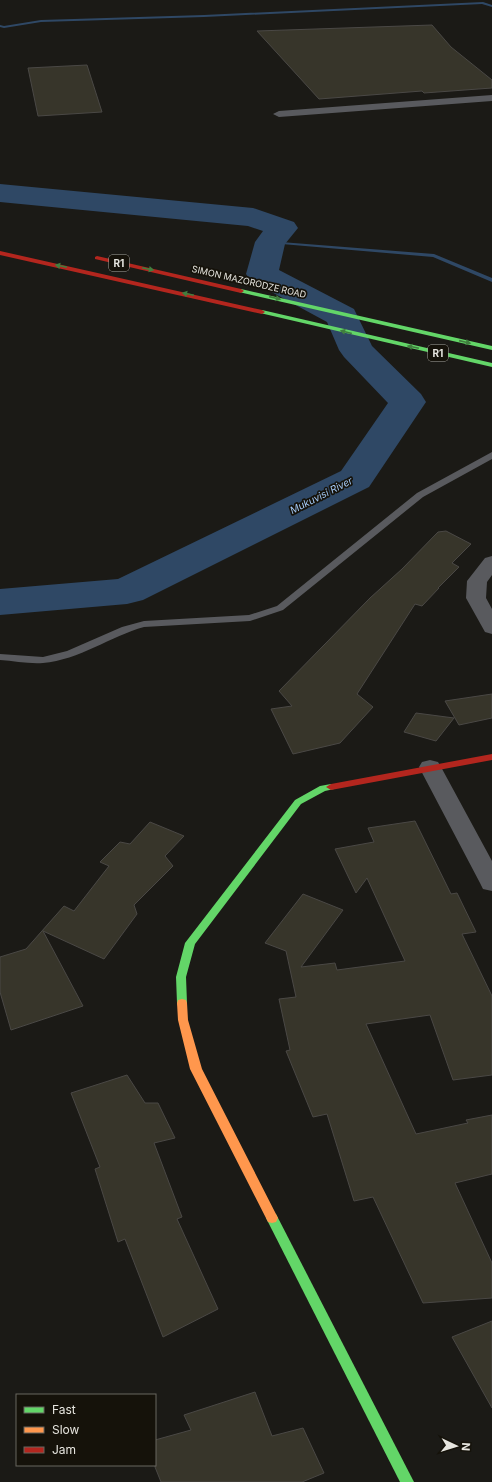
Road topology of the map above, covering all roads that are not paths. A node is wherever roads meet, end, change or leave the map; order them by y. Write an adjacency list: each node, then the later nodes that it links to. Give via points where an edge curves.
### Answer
1 (492, 98): 2 (street)
2 (279, 114)
3 (0, 253): 6 (main road, R1, one-way to 3, via 226,302)
4 (91, 257): 5 (main road, SIMON MAZORODZE ROAD / R1, one-way to 5)
5 (492, 348)
6 (492, 365)
7 (492, 455): 10 (lane, via 420,495 280,608 270,613 237,620 144,624 71,653 43,660)
8 (492, 562): 9 (street, via 477,581 476,598)
9 (492, 628)
10 (0, 657)
11 (492, 757): 12 (main road)
12 (430, 767): 13 (street); 14 (main road, via 323,788 298,802 190,943 181,977 183,1020 196,1069)
13 (492, 883)
14 (407, 1482)

